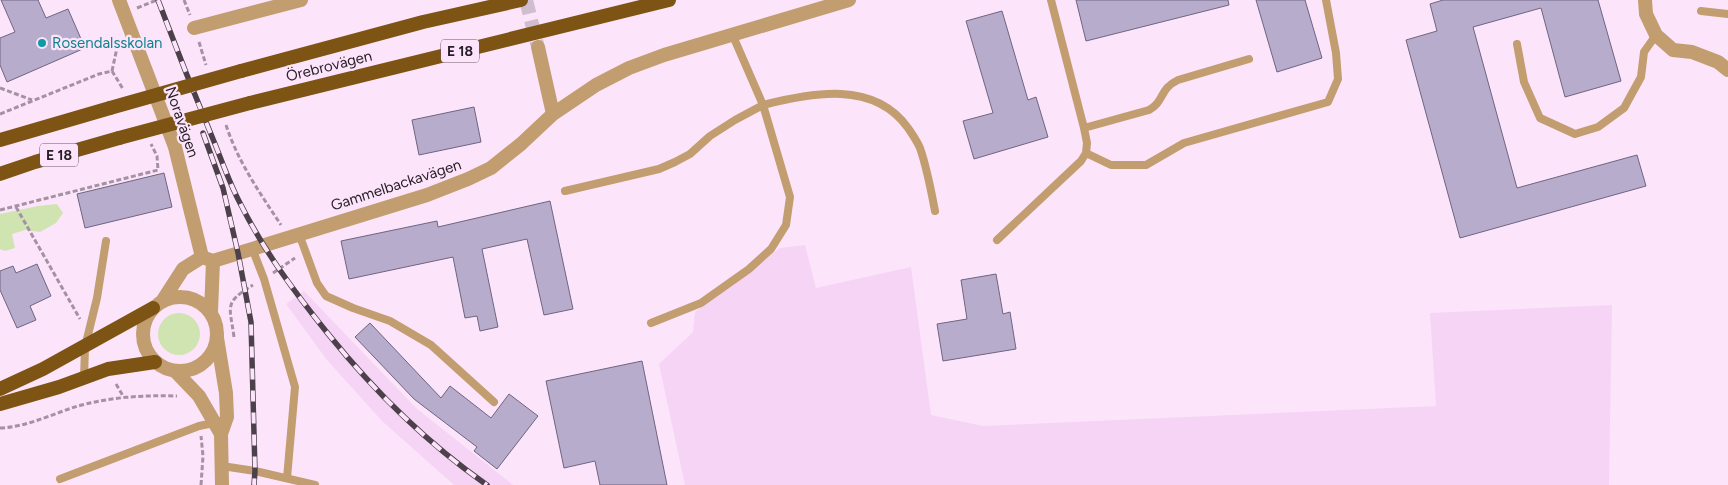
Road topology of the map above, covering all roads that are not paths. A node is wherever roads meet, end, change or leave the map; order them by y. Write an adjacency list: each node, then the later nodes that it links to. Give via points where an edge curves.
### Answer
1 (119, 0): 30 (street, Noravägen, via 175,147)
2 (301, 0): 11 (street)
3 (522, 0): 21 (highway, Örebrovägen / E 18, bridge, via 423,22)
4 (670, 0): 23 (highway, Örebrovägen / E 18, bridge, via 250,103)
5 (849, 0): 12 (street, Gammelbackavägen)
6 (1051, 0): 20 (lane)
7 (1326, 0): 22 (lane, via 1338,79 1328,102 1184,144 1146,165 1111,165)
8 (1645, 0): 13 (street, via 1646,14)
9 (1701, 11): 10 (lane)
10 (1728, 14)
11 (194, 28)
12 (734, 36): 18 (lane); 19 (street, Gammelbackavägen, via 629,68)
13 (1656, 36): 14 (lane, via 1644,52 1641,78 1624,108 1598,127 1574,134 1540,118 1524,82); 17 (street, via 1673,50 1692,52 1718,62)
14 (1517, 44)
15 (538, 47): 19 (street)
16 (1249, 59): 20 (lane, via 1170,84 1156,106 1149,110)
17 (1728, 70)
18 (763, 105): 24 (lane, via 710,136 690,154 675,162); 25 (lane, via 826,93 858,95 885,106 903,122 919,146); 33 (lane, via 790,197 786,225 771,249 750,269 701,303)
19 (553, 114): 26 (street, Gammelbackavägen, via 491,168 468,179 427,195)
20 (1084, 128): 22 (lane)
21 (0, 140)
22 (1086, 153): 28 (lane)
23 (0, 174)
24 (565, 191)
25 (935, 211)
26 (292, 235): 29 (street, Gammelbackavägen); 40 (lane, via 302,242 326,296 390,321 431,345)
27 (106, 240): 35 (lane)
28 (997, 240)
29 (252, 248): 30 (street, Gammelbackavägen); 44 (lane, via 295,387)
30 (207, 259): 31 (street, via 183,269); 32 (street, Noravägen)
31 (158, 304): 32 (street, via 183,296 202,303); 35 (highway); 36 (street, via 146,320 143,339)
32 (211, 312): 34 (street)
33 (651, 323)
34 (217, 338): 37 (street, via 209,357 199,366); 42 (street, via 227,417)
35 (87, 341): 38 (lane); 39 (highway, via 43,370)
36 (156, 362): 37 (street); 38 (highway, via 108,369)
37 (175, 371): 42 (street, via 198,396)
38 (84, 378): 41 (highway)
39 (0, 389)
40 (494, 402)
41 (0, 404)
42 (218, 428): 43 (street); 45 (lane, via 199,426)
43 (222, 466): 44 (lane); 46 (street)
44 (288, 478): 47 (lane)
45 (60, 479)
46 (222, 485)
47 (315, 485)

